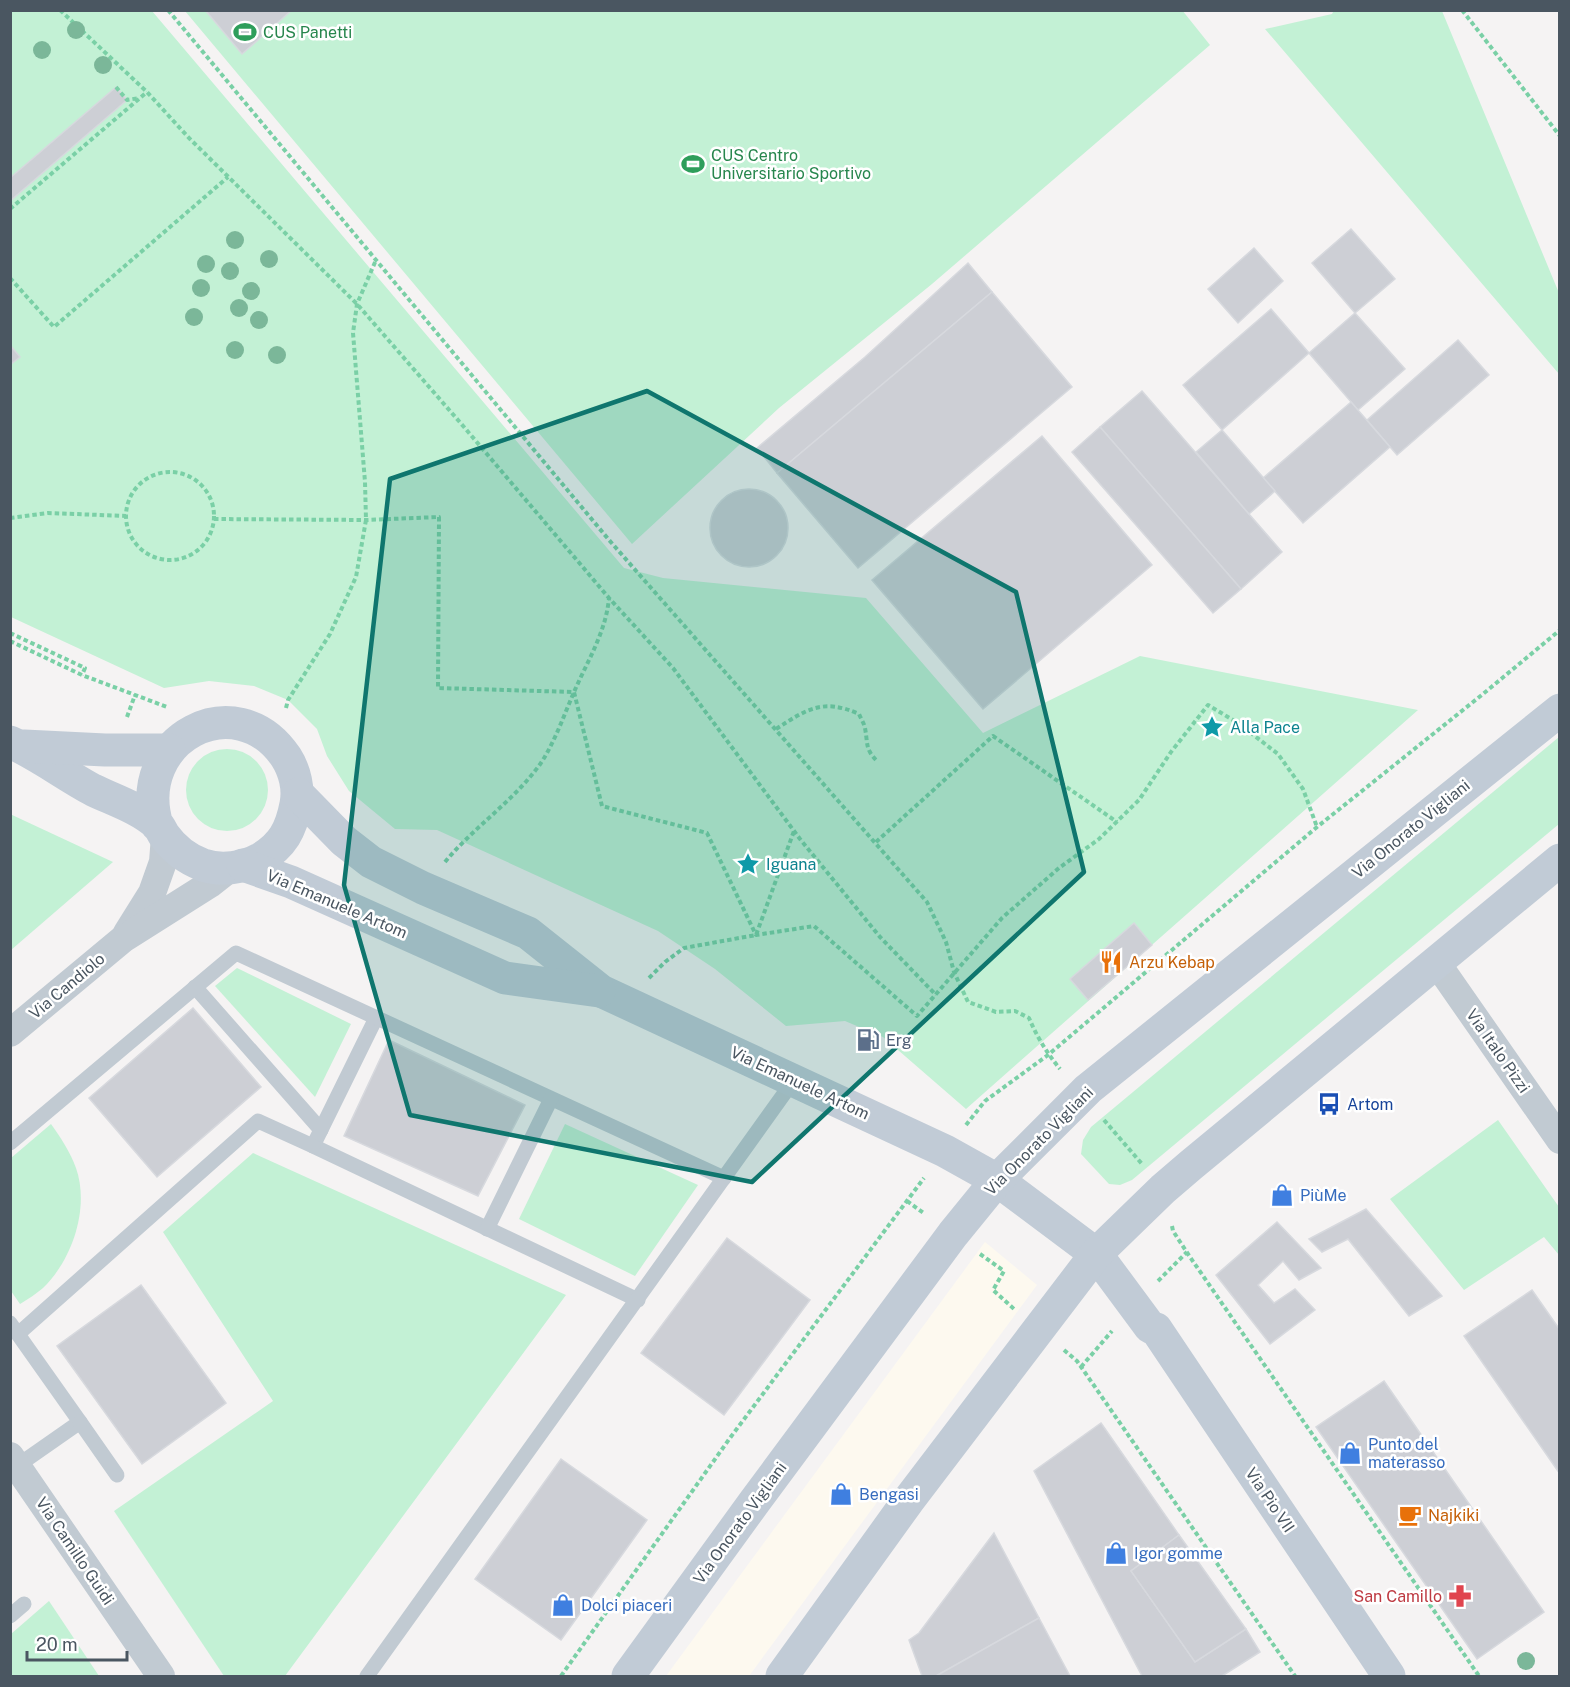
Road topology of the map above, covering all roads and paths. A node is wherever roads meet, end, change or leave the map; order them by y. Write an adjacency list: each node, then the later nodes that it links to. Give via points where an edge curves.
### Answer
1 (60, 10): 5 (path)
2 (168, 10): 10 (path)
3 (1462, 10): 7 (path)
4 (116, 87): 6 (path, via 128,100)
5 (147, 92): 6 (path); 8 (path)
6 (140, 98): 9 (path)
7 (1560, 136)
8 (228, 177): 11 (path, via 54,327); 12 (path)
9 (10, 209)
10 (376, 260): 12 (path); 23 (path, via 609,540)
11 (10, 278)
12 (357, 304): 16 (path, via 353,333); 17 (path)
13 (126, 516): 14 (path, via 48,513); 15 (path, via 129,533 139,547 152,557 169,561 186,558 200,549 210,536); 15 (path, via 136,489 147,479 176,472 200,483 213,506)
14 (10, 518)
15 (214, 519): 16 (path)
16 (366, 520): 21 (path, via 439,517 438,688); 25 (path, via 356,577 330,634 288,700)
17 (609, 598): 21 (path, via 597,642); 32 (path, via 673,668)
18 (1560, 630): 30 (path)
19 (10, 633): 20 (path, via 86,668 82,675)
20 (10, 641)
21 (574, 692): 36 (path, via 539,766 505,804 458,846); 37 (path, via 602,806 706,833)
22 (1560, 710): 48 (street, Via Onorato Vigliani)
23 (776, 729): 27 (path, via 823,706 847,709 859,714 869,752); 33 (path)
24 (14, 744): 26 (street); 31 (street, via 128,806)
25 (277, 744): 26 (street, via 254,728 227,722 194,730); 28 (street, via 292,766)
26 (169, 750): 31 (street, via 156,772 152,793)
27 (877, 761)
28 (298, 794): 35 (street, via 292,824 275,849); 36 (street, Via Emanuele Artom, via 344,841 371,862)
29 (1117, 822): 30 (path, via 1139,800 1208,705 1278,754 1303,789); 33 (path, via 993,736); 40 (path, via 1002,918)
30 (1317, 826): 46 (path)
31 (161, 830): 35 (street, via 183,855 205,866); 38 (street, Via Candiolo, via 163,862 152,893)
32 (794, 830): 37 (path); 42 (path, via 880,937)
33 (876, 842): 40 (path, via 927,902 946,942)
34 (1560, 860): 39 (street)
35 (236, 867): 38 (street, Via Candiolo); 43 (street, Via Emanuele Artom, via 291,882 505,978)
36 (423, 888): 43 (street, Via Emanuele Artom, via 528,933)
37 (756, 935): 42 (path, via 814,926 917,1016); 43 (path, via 684,948)
38 (123, 939): 45 (street, Via Candiolo)
39 (1436, 962): 52 (street, Via Italo Pizzi); 57 (street)
40 (954, 972): 42 (path); 46 (path, via 968,1002 996,1012 1015,1011 1029,1018)
41 (195, 987): 44 (lane, via 236,953); 51 (lane); 53 (lane)
42 (936, 995)
43 (613, 997): 47 (street, Via Emanuele Artom)
44 (376, 1018): 49 (lane); 51 (lane)
45 (10, 1033)
46 (1048, 1055): 48 (path); 50 (path)
47 (794, 1080): 55 (lane); 56 (street, Via Emanuele Artom, via 939,1148)
48 (1082, 1095): 56 (street, Via Onorato Vigliani); 57 (path)
49 (551, 1098): 55 (lane); 59 (lane)
50 (985, 1101)
51 (321, 1130): 54 (lane)
52 (1560, 1140)
53 (10, 1143)
54 (313, 1146): 59 (lane); 65 (lane, via 258,1121)
55 (724, 1178): 62 (lane)
56 (997, 1180): 61 (street, Via Pio VII); 75 (street, Via Onorato Vigliani, via 946,1243)
57 (1163, 1189): 61 (street); 80 (path, via 1173,1231)
58 (911, 1195): 74 (path, via 730,1438)
59 (487, 1229): 62 (lane)
60 (978, 1252): 63 (path, via 1004,1271 993,1290)
61 (1096, 1254): 64 (street, Via Pio VII); 76 (street, via 908,1501)
62 (638, 1300): 73 (lane)
63 (1017, 1312)
64 (1150, 1327): 78 (street, Via Pio VII, via 1149,1333); 79 (street, Via Pio VII, via 1156,1329)
65 (14, 1328): 67 (lane)
66 (1077, 1361): 77 (path)
67 (80, 1422): 68 (lane); 69 (lane)
68 (14, 1461): 72 (street, Via Camillo Guidi)
69 (117, 1475)
70 (24, 1604): 71 (lane)
71 (10, 1616)
72 (161, 1677)
73 (367, 1677)
74 (561, 1677)
75 (628, 1677)
76 (782, 1677)
77 (1295, 1677)
78 (1378, 1677)
79 (1389, 1677)
80 (1479, 1677)

